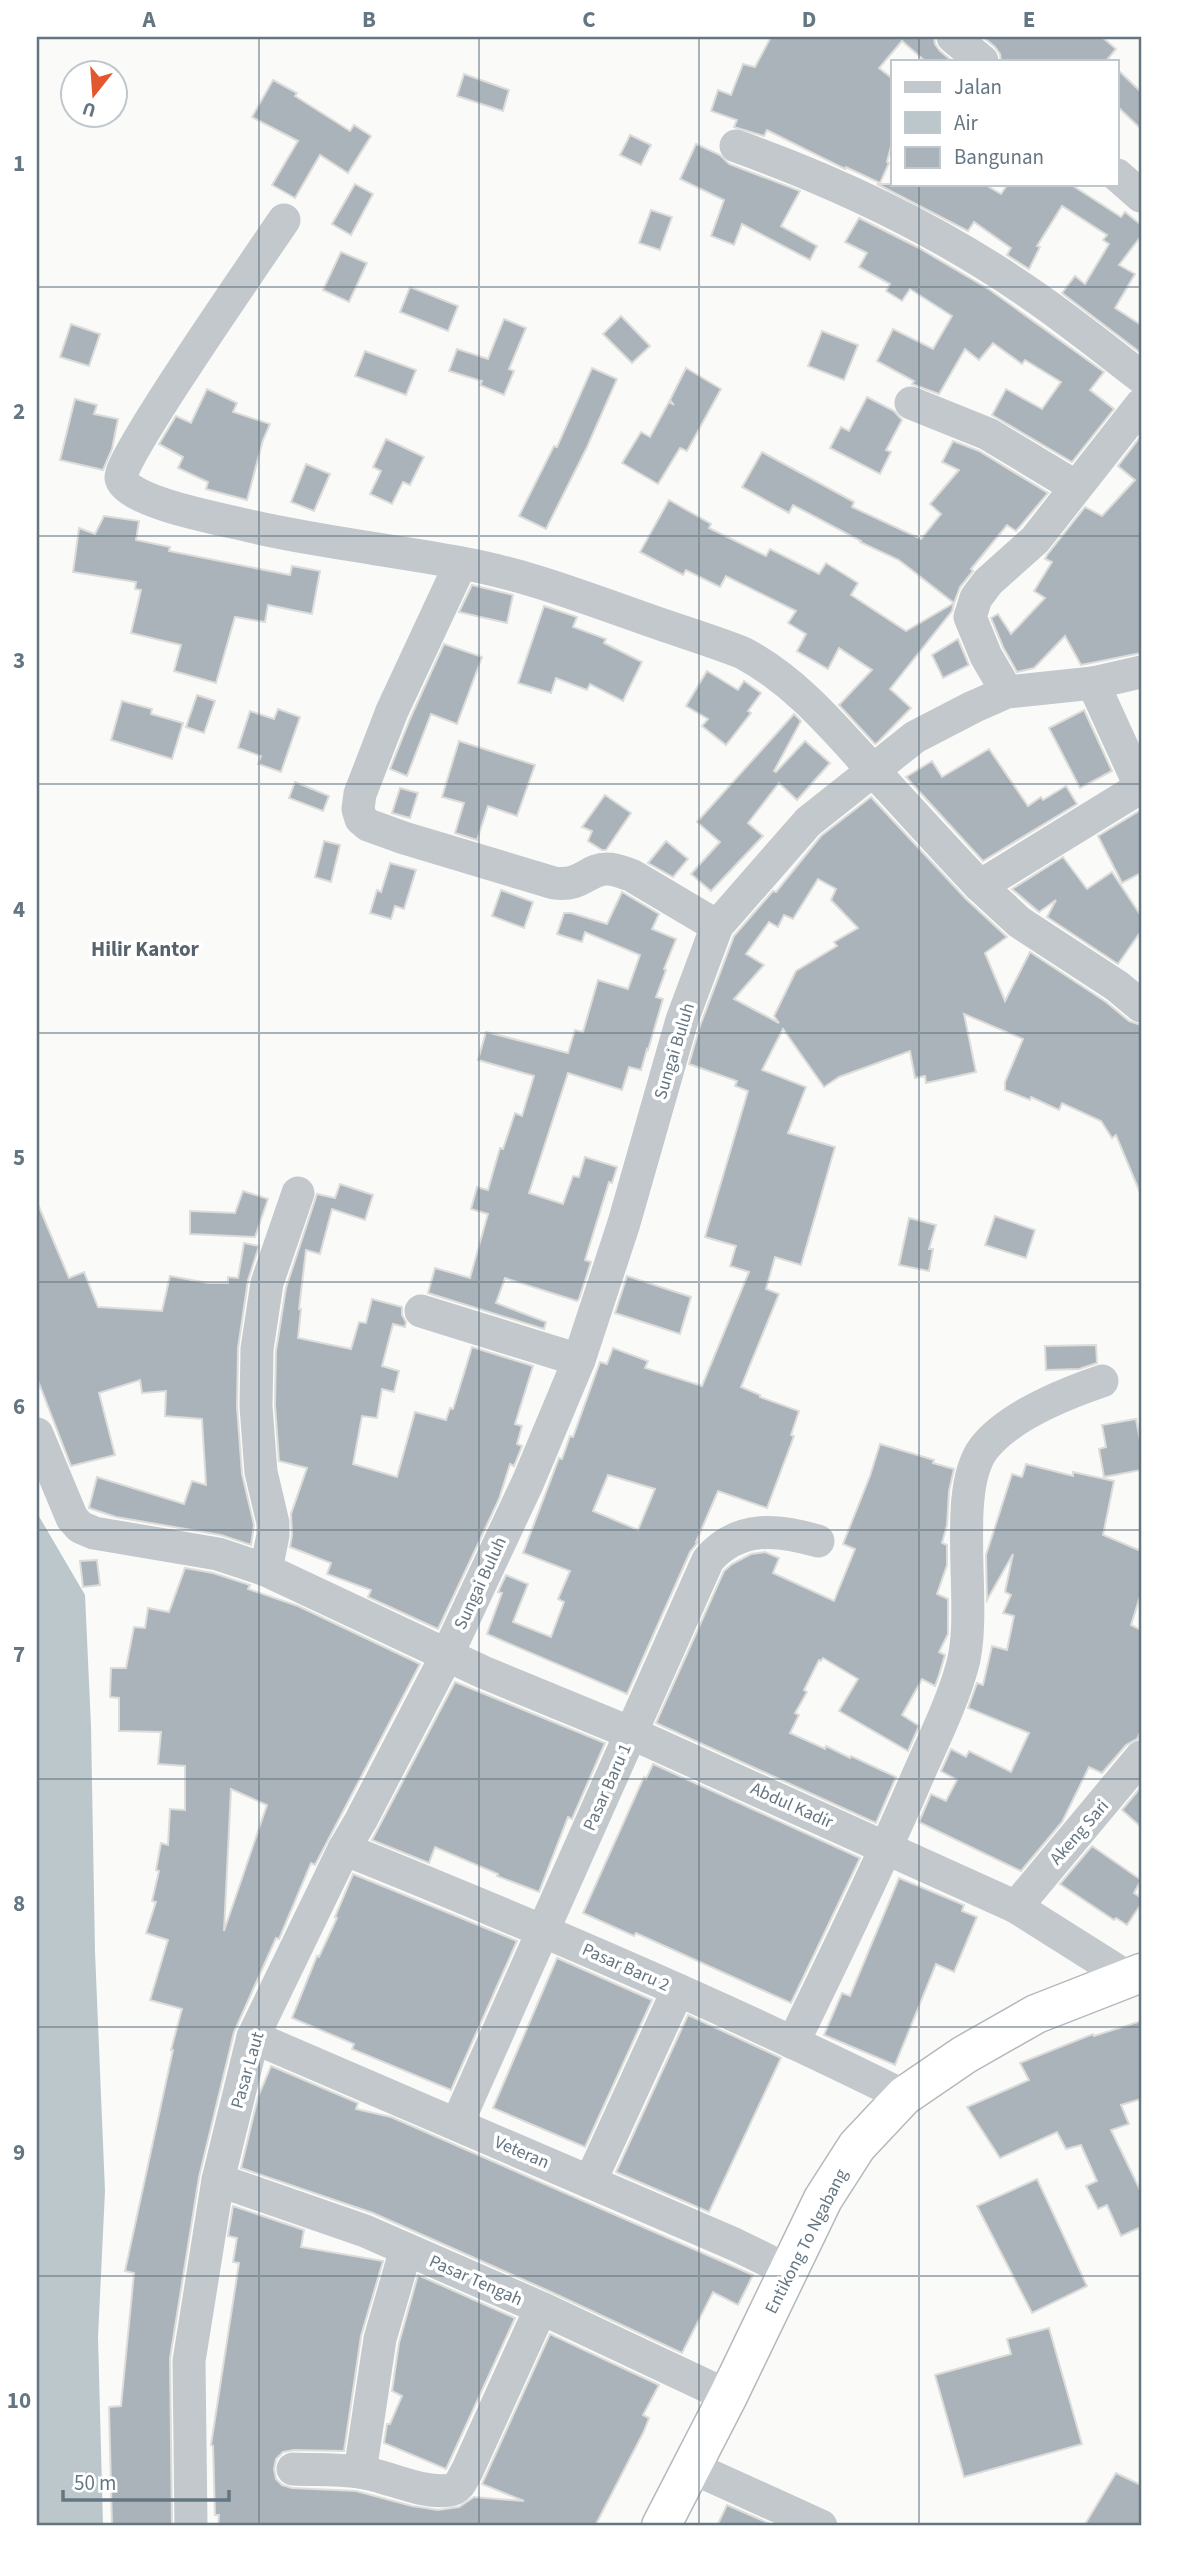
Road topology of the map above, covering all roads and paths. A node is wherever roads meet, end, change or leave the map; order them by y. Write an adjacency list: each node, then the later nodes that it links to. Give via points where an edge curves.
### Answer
1 (736, 146): 5 (street, via 921,227 1035,297)
2 (1118, 176): 3 (street)
3 (1141, 196)
4 (284, 220): 9 (street, via 154,414 127,458 121,479 148,500 190,512)
5 (1141, 377)
6 (911, 403): 8 (street, via 988,434)
7 (1141, 405): 8 (street)
8 (1076, 486): 12 (street, via 1035,540 976,598 970,617)
9 (461, 563): 13 (street, via 548,584 743,653 785,679); 16 (street, via 392,711 360,794 361,819 404,838 554,883 573,884 608,869 631,875)
10 (1141, 672): 11 (street, Sungai Buluh)
11 (1093, 683): 12 (street, Sungai Buluh); 14 (street)
12 (1007, 692): 13 (street, Sungai Buluh, via 915,737)
13 (873, 770): 15 (street); 16 (street, Sungai Buluh, via 808,822)
14 (1141, 788): 15 (street)
15 (980, 886): 17 (street, via 1020,922)
16 (717, 926): 20 (street, Sungai Buluh, via 682,1020)
17 (1141, 1006)
18 (298, 1193): 24 (street, via 267,1283 257,1349 258,1446 273,1523)
19 (421, 1311): 20 (street)
20 (579, 1360): 25 (street, Sungai Buluh)
21 (1102, 1381): 28 (street, via 1020,1419 984,1448 976,1463 967,1521 969,1631 962,1666)
22 (37, 1434): 24 (street, Abdul Kadir, via 80,1527 218,1554)
23 (818, 1541): 26 (street, Pasar Baru 1, via 771,1531 718,1548 708,1560)
24 (267, 1570): 25 (street, Abdul Kadir)
25 (447, 1655): 26 (street, Abdul Kadir); 29 (street, Pasar Laut)
26 (631, 1733): 28 (street, Abdul Kadir); 31 (street, Pasar Baru 1)
27 (1141, 1757): 30 (street, Akeng Sari)
28 (887, 1847): 30 (street, Abdul Kadir); 35 (street)
29 (344, 1849): 31 (street, Pasar Baru 2); 34 (street, Pasar Laut)
30 (1016, 1907): 32 (street, Abdul Kadir)
31 (545, 1930): 33 (street, Pasar Baru 2); 37 (street, Pasar Baru 1)
32 (1134, 1975): 36 (highway, Entikong To Ngabang, via 1036,2014 964,2054)
33 (678, 1990): 35 (street, Pasar Baru 2); 39 (street)
34 (253, 2037): 37 (street, Veteran); 38 (street, Pasar Laut)
35 (793, 2043): 36 (street, Pasar Baru 2)
36 (904, 2095): 41 (highway, Entikong To Ngabang, via 857,2146 824,2199)
37 (457, 2124): 39 (street, Veteran)
38 (218, 2180): 40 (street, Pasar Tengah); 47 (street, Pasar Laut, via 189,2361)
39 (590, 2182): 41 (street, Veteran)
40 (406, 2249): 42 (street, Pasar Tengah); 46 (street, via 380,2339)
41 (789, 2272): 43 (highway, Entikong To Ngabang)
42 (541, 2308): 43 (street, Pasar Tengah); 46 (street, via 459,2485 438,2490)
43 (728, 2396): 44 (highway, Entikong To Ngabang)
44 (691, 2467): 48 (highway, Entikong To Ngabang); 49 (street)
45 (293, 2469): 46 (street)
46 (360, 2472)
47 (191, 2526)
48 (661, 2526)
49 (821, 2526)

